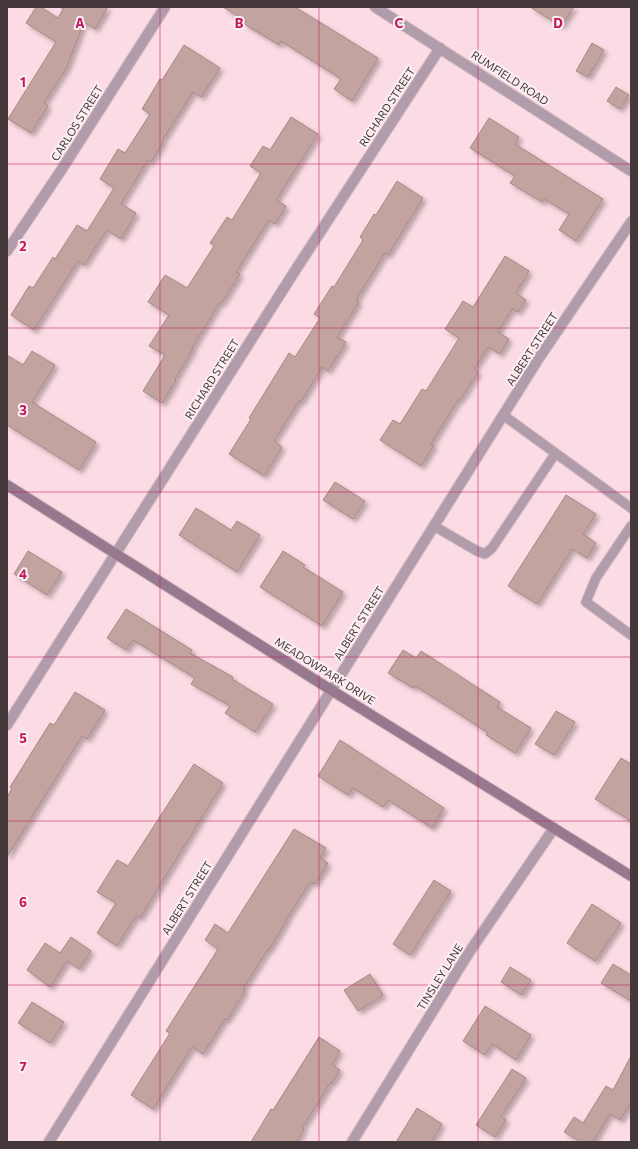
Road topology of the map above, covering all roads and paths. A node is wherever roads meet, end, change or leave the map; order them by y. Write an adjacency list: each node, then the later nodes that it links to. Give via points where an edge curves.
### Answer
1 (165, 7): 6 (street, CARLOS STREET)
2 (375, 7): 3 (street, RUMFIELD ROAD)
3 (440, 48): 4 (street, RUMFIELD ROAD); 13 (street, RICHARD STREET, via 286,284)
4 (631, 170)
5 (631, 222): 7 (street, ALBERT STREET)
6 (7, 251)
7 (503, 415): 8 (lane); 11 (street, ALBERT STREET)
8 (555, 454): 10 (lane); 11 (lane, via 492,548 485,554)
9 (7, 485): 13 (street, MEADOWPARK DRIVE)
10 (631, 508)
11 (434, 526): 15 (street, ALBERT STREET)
12 (631, 526): 14 (lane, via 596,578 586,602)
13 (116, 554): 15 (street, MEADOWPARK DRIVE); 16 (street, RICHARD STREET)
14 (631, 635)
15 (331, 690): 17 (street, MEADOWPARK DRIVE); 19 (street, ALBERT STREET)
16 (7, 725)
17 (554, 828): 18 (street, MEADOWPARK DRIVE); 20 (street, TINSLEY LANE, via 468,954)
18 (631, 876)
19 (49, 1142)
20 (352, 1142)

